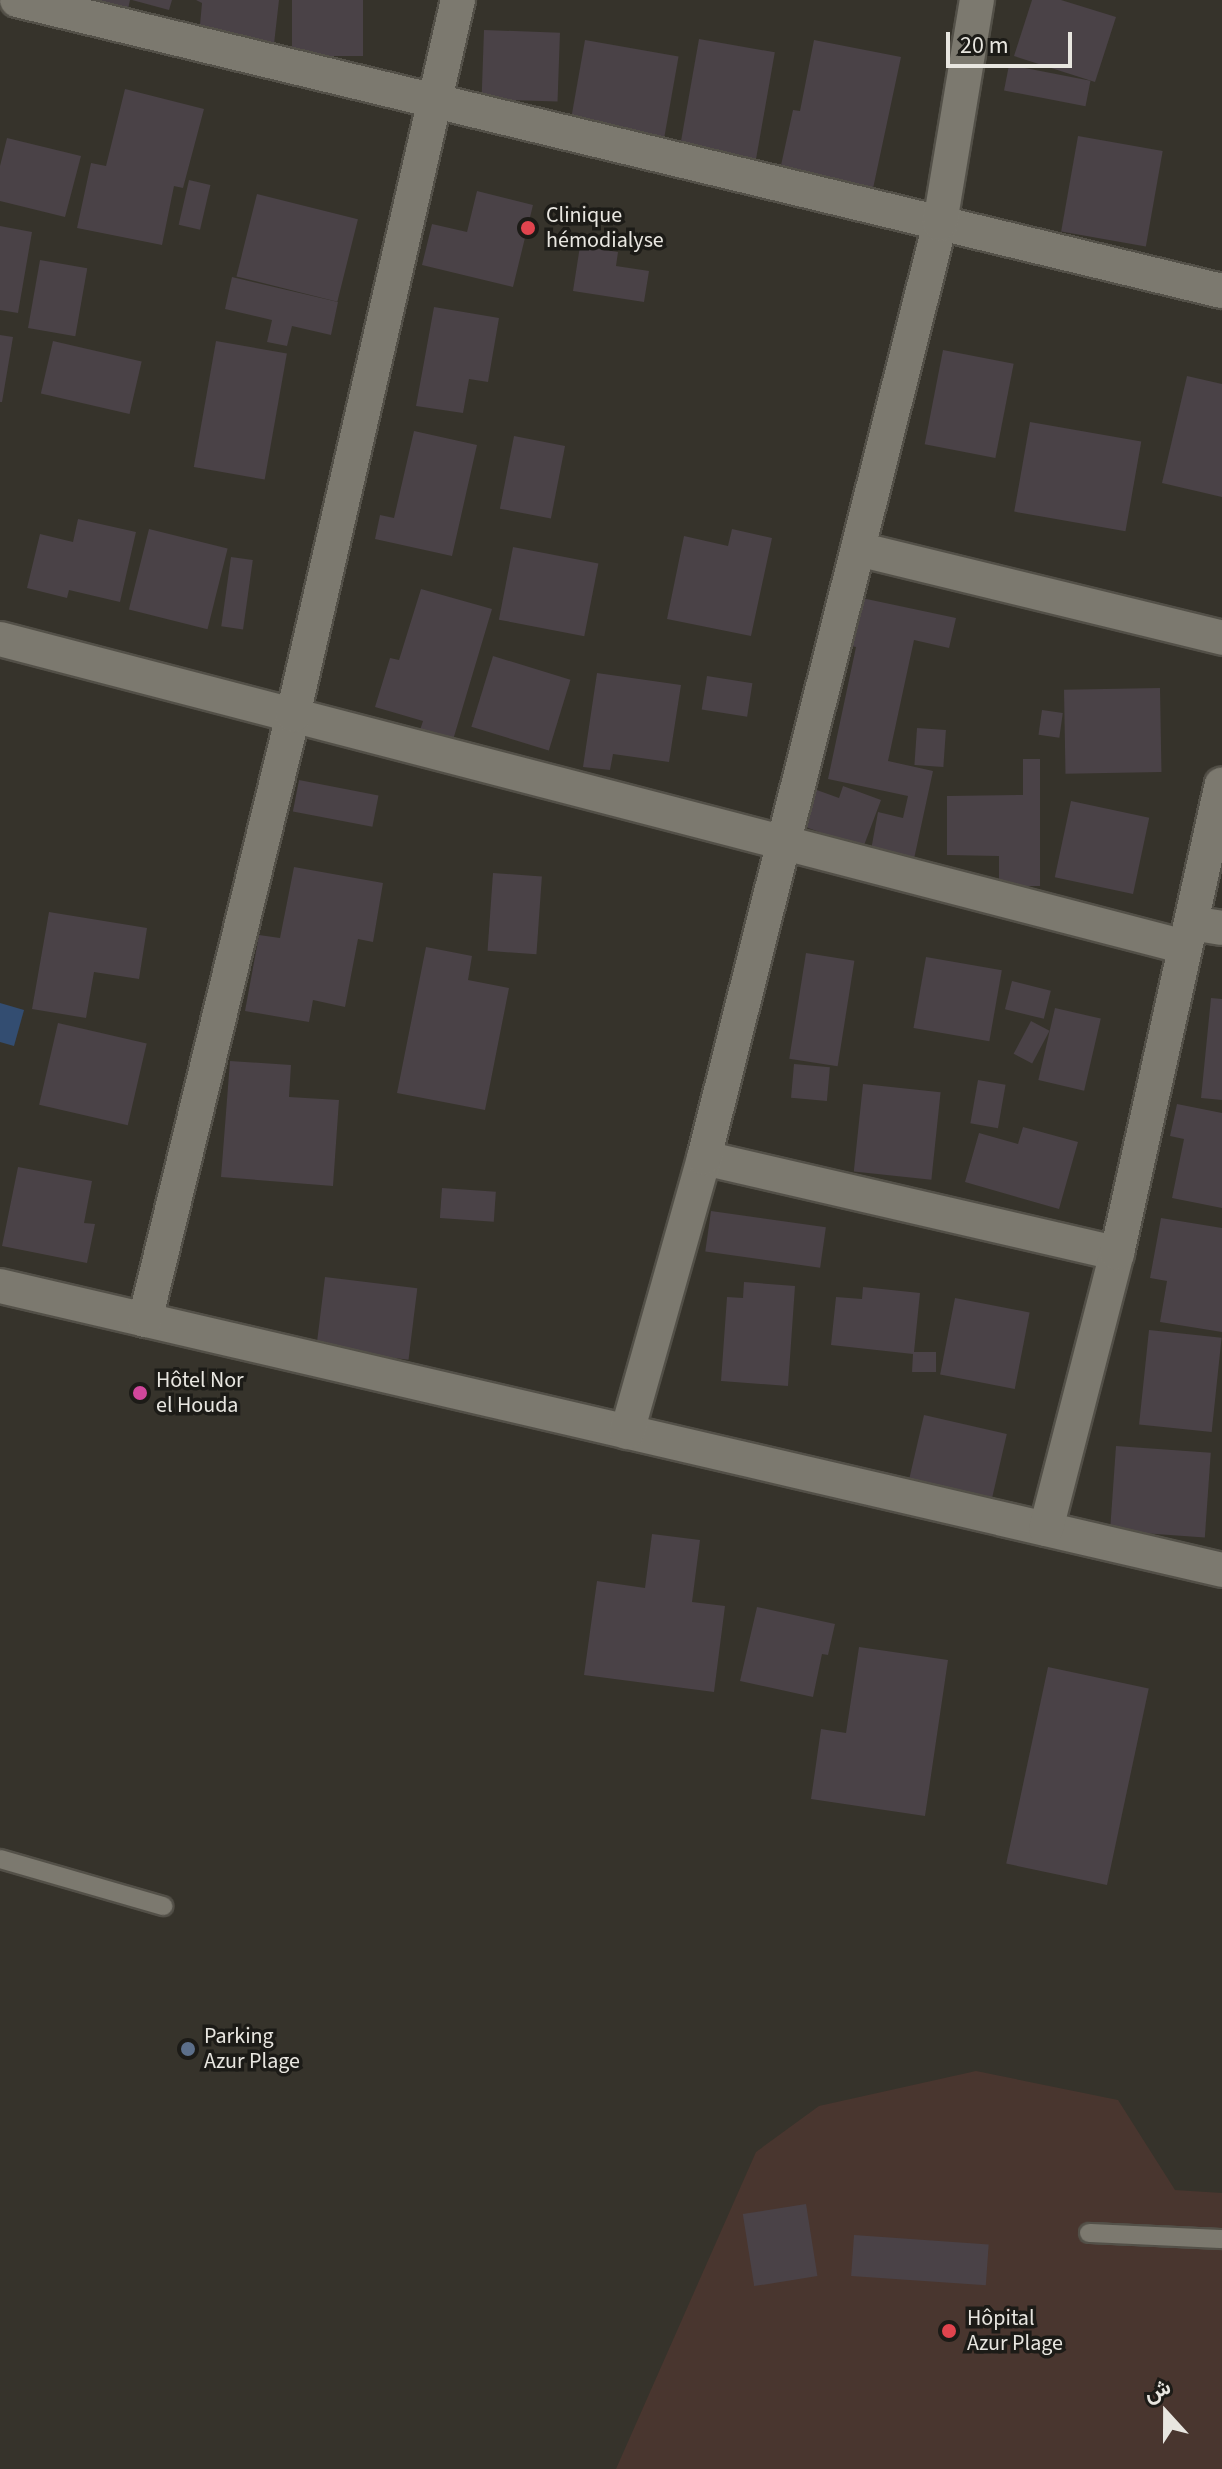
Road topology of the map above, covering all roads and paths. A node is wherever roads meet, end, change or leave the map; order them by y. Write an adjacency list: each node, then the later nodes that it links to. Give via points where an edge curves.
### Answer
1 (17, 0): 4 (street)
2 (458, 0): 4 (street)
3 (977, 0): 5 (street)
4 (435, 101): 5 (street); 10 (street)
5 (940, 223): 6 (street); 7 (street)
6 (1222, 291)
7 (858, 549): 8 (street); 12 (street)
8 (1222, 638)
9 (0, 639): 10 (street)
10 (293, 715): 12 (street); 17 (street)
11 (1222, 785): 13 (street)
12 (784, 843): 13 (street); 14 (street)
13 (1199, 933): 15 (street)
14 (704, 1158): 15 (street); 18 (street)
15 (1117, 1253): 19 (street)
16 (0, 1286): 17 (street)
17 (145, 1320): 18 (street)
18 (627, 1432): 19 (street)
19 (1046, 1529): 20 (street)
20 (1222, 1570)
21 (0, 1859): 22 (lane)
22 (163, 1906)
23 (1089, 2233): 24 (lane)
24 (1222, 2239)

